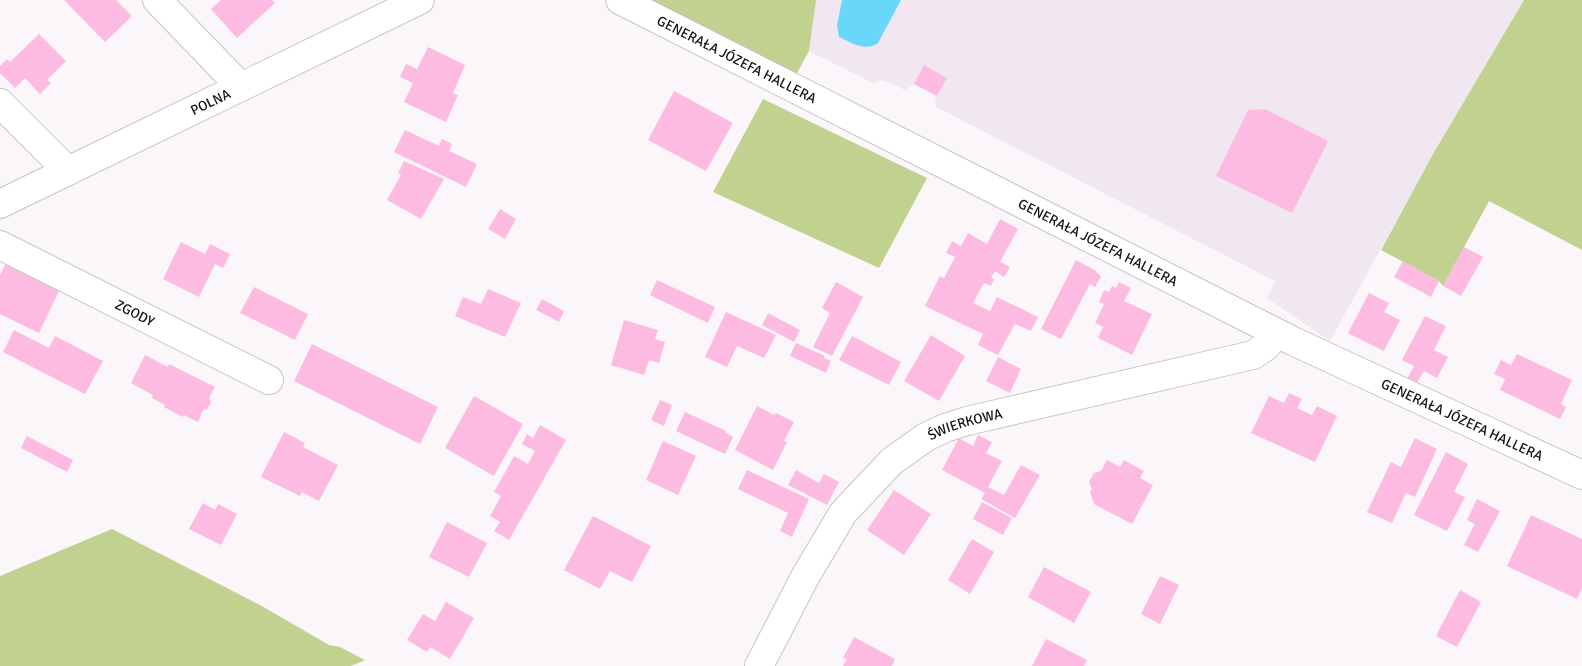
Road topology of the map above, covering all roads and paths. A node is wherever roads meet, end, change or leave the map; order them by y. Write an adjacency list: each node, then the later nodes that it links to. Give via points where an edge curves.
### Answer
1 (157, 0): 4 (street)
2 (420, 0): 4 (street, POLNA)
3 (620, 0): 9 (street, GENERAŁA JÓZEFA HALLERA)
4 (242, 87): 6 (street, POLNA)
5 (0, 103): 6 (street)
6 (68, 172): 7 (street, POLNA)
7 (0, 204)
8 (0, 245): 10 (street, ZGODY)
9 (1278, 334): 11 (street, GENERAŁA JÓZEFA HALLERA); 12 (street, ŚWIERKOWA, via 1253,356 967,421 926,437 892,461 843,513 805,577)
10 (269, 380)
11 (1582, 475)
12 (759, 666)

